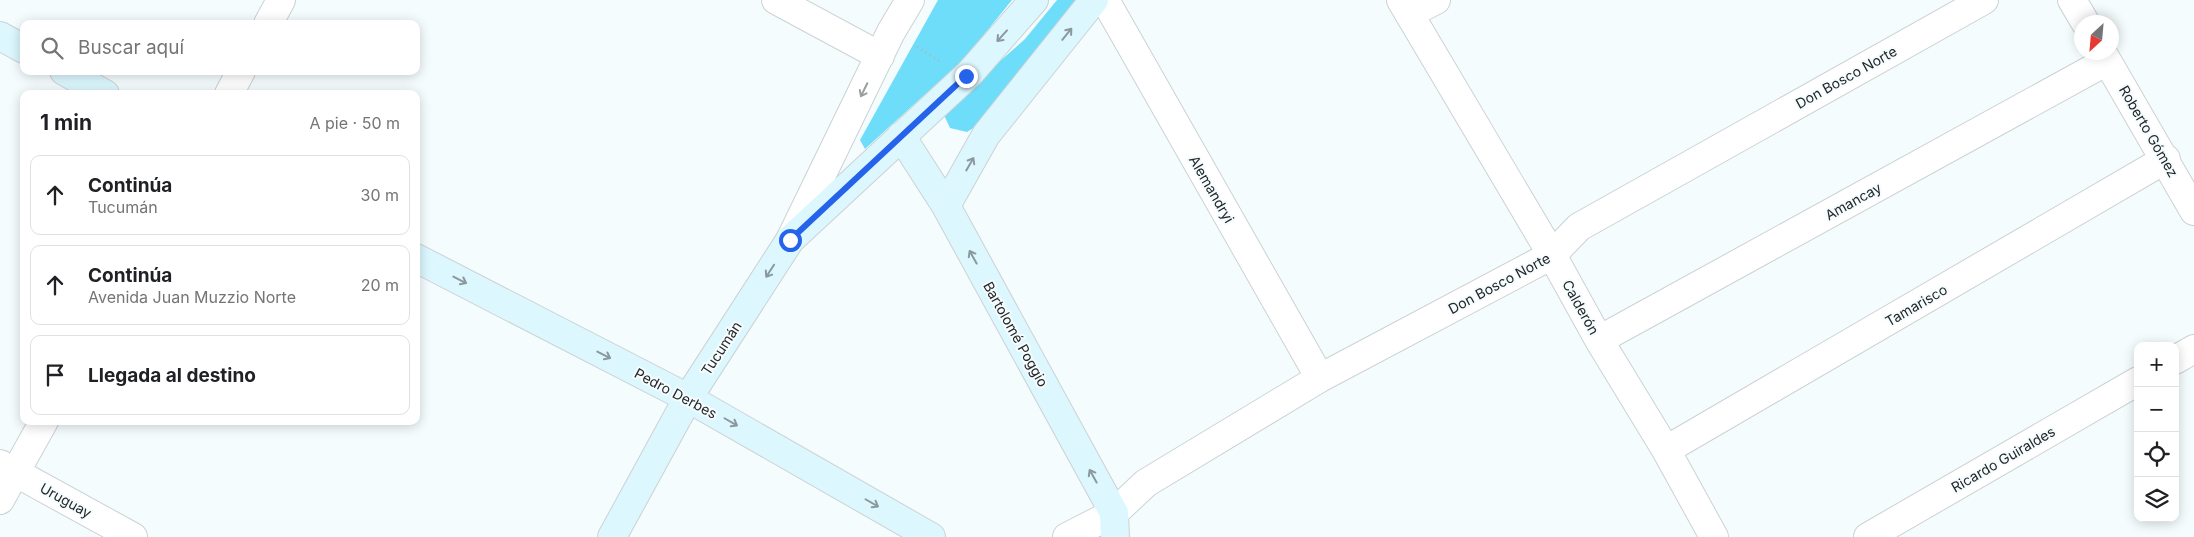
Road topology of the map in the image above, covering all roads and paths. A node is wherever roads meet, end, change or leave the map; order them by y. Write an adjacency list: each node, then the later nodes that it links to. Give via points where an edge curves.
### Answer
1 (281, 0): 12 (street)
2 (776, 0): 14 (street)
3 (910, 0): 14 (street, Tucumán)
4 (1034, 0): 20 (main road, Tucumán, one-way to 20)
5 (1094, 0): 25 (main road, one-way to 5, via 986,135)
6 (1105, 0): 33 (street, Alemandryi)
7 (1436, 0): 10 (street)
8 (1984, 0): 28 (street, Don Bosco Norte, via 1579,227)
9 (2072, 0): 11 (street)
10 (1405, 7): 28 (street, Calderón)
11 (2081, 15)
12 (270, 20)
13 (0, 36): 15 (main road)
14 (886, 44): 20 (path); 27 (street, Tucumán, one-way to 27)
15 (20, 47)
16 (2100, 60): 30 (street, Amancay)
17 (2107, 60): 24 (street, Roberto Gómez)
18 (71, 75): 21 (main road)
19 (239, 75): 22 (street)
20 (966, 76): 23 (main road, Tucumán)
21 (98, 90)
22 (231, 90)
23 (901, 136): 25 (main road, Bartolomé Poggio); 27 (main road, Tucumán)
24 (2166, 159): 26 (street, Roberto Gómez); 37 (street, Tamarisco)
25 (946, 206): 40 (main road, Bartolomé Poggio, one-way to 25)
26 (2194, 211)
27 (790, 240): 35 (main road, Tucumán, one-way to 35)
28 (1552, 255): 30 (street, Calderón); 33 (street, Don Bosco Norte)
29 (420, 260): 35 (main road, Pedro Derbes, one-way to 35)
30 (1599, 340): 37 (street, Calderón)
31 (2194, 349): 32 (street)
32 (2179, 358)
33 (1320, 378): 40 (street, Don Bosco Norte, via 1146,483)
34 (2134, 383): 46 (street, Ricardo Guiraldes)
35 (688, 398): 42 (main road, Tucumán); 43 (main road, Pedro Derbes, one-way to 43)
36 (41, 425): 38 (street)
37 (1666, 450): 45 (street, Calderón)
38 (8, 468): 39 (street); 41 (street, Uruguay)
39 (0, 500)
40 (1114, 525): 44 (street, Don Bosco Norte)
41 (133, 537)
42 (612, 537)
43 (931, 537)
44 (1067, 537)
45 (1714, 537)
46 (1868, 537)

